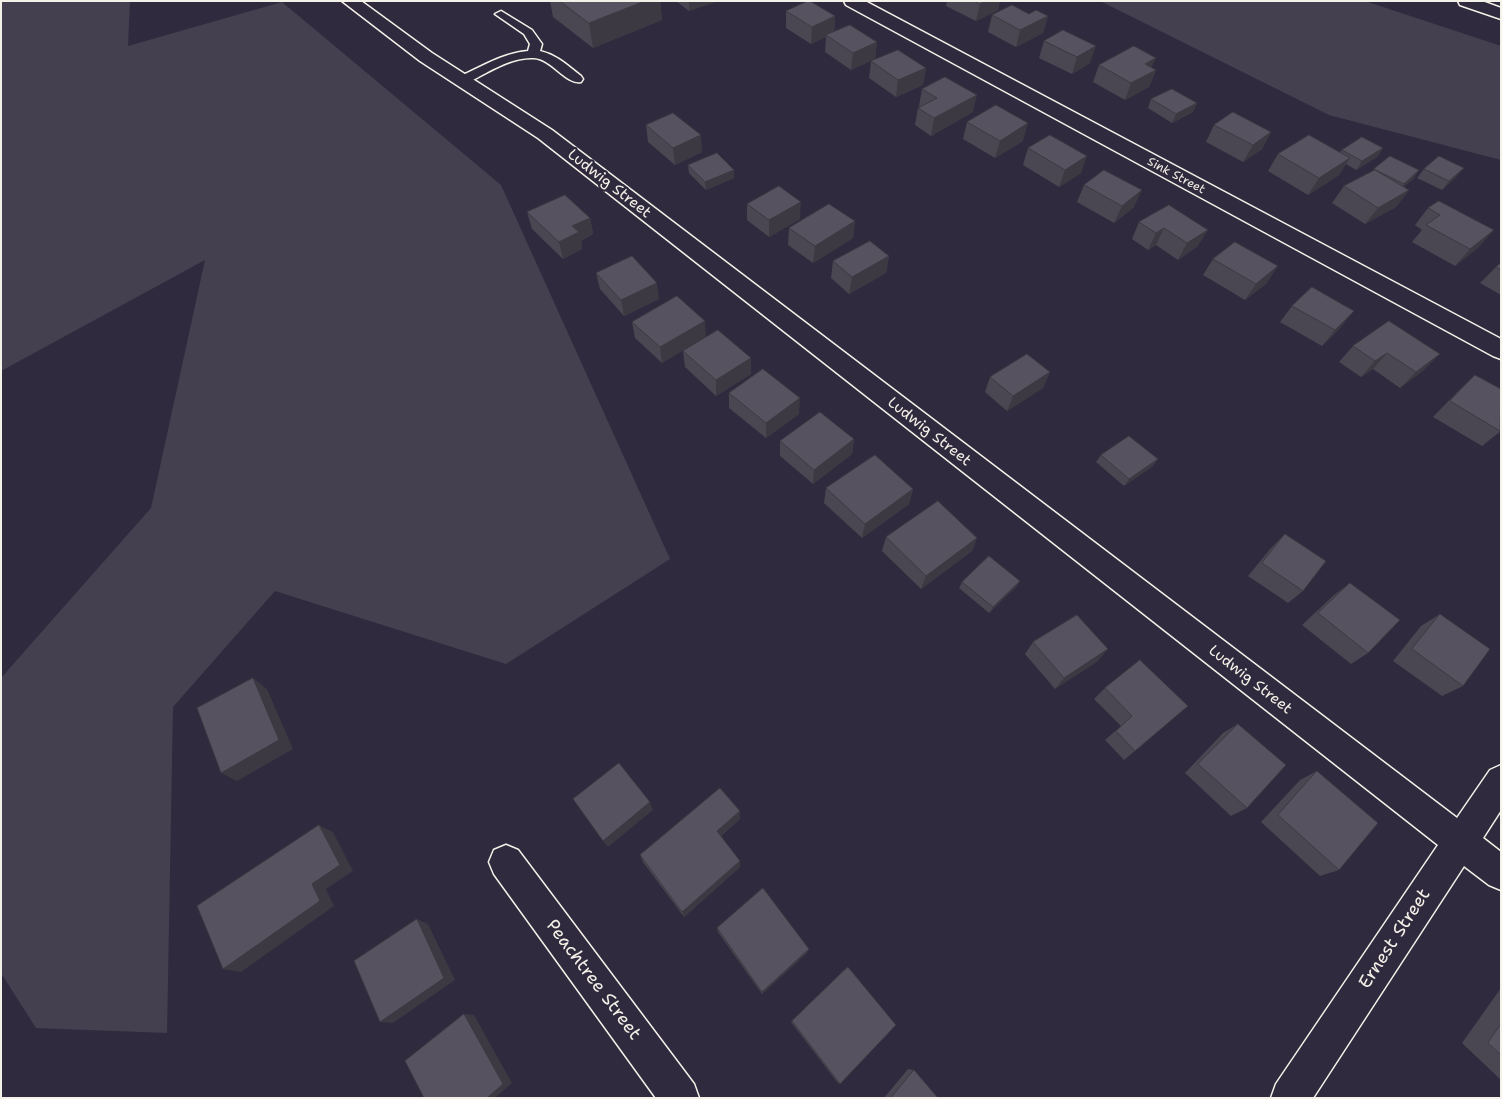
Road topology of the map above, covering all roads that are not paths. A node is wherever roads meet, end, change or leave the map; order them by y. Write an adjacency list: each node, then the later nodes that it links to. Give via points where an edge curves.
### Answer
1 (350, 1): 8 (street, Ludwig Street)
2 (852, 1): 9 (street, Sink Street)
3 (1466, 1): 5 (street)
4 (501, 14): 6 (lane, via 528,32 536,44)
5 (1501, 14)
6 (533, 53): 7 (lane, via 546,57); 8 (lane, via 521,54)
7 (577, 79)
8 (463, 80): 11 (street, Ludwig Street, via 545,134)
9 (1501, 350)
10 (1501, 781): 11 (street, Ernest Street)
11 (1460, 841): 13 (street, Ludwig Street); 15 (street, Ernest Street)
12 (506, 862): 14 (street, Peachtree Street)
13 (1501, 873)
14 (680, 1098)
15 (1290, 1098)

